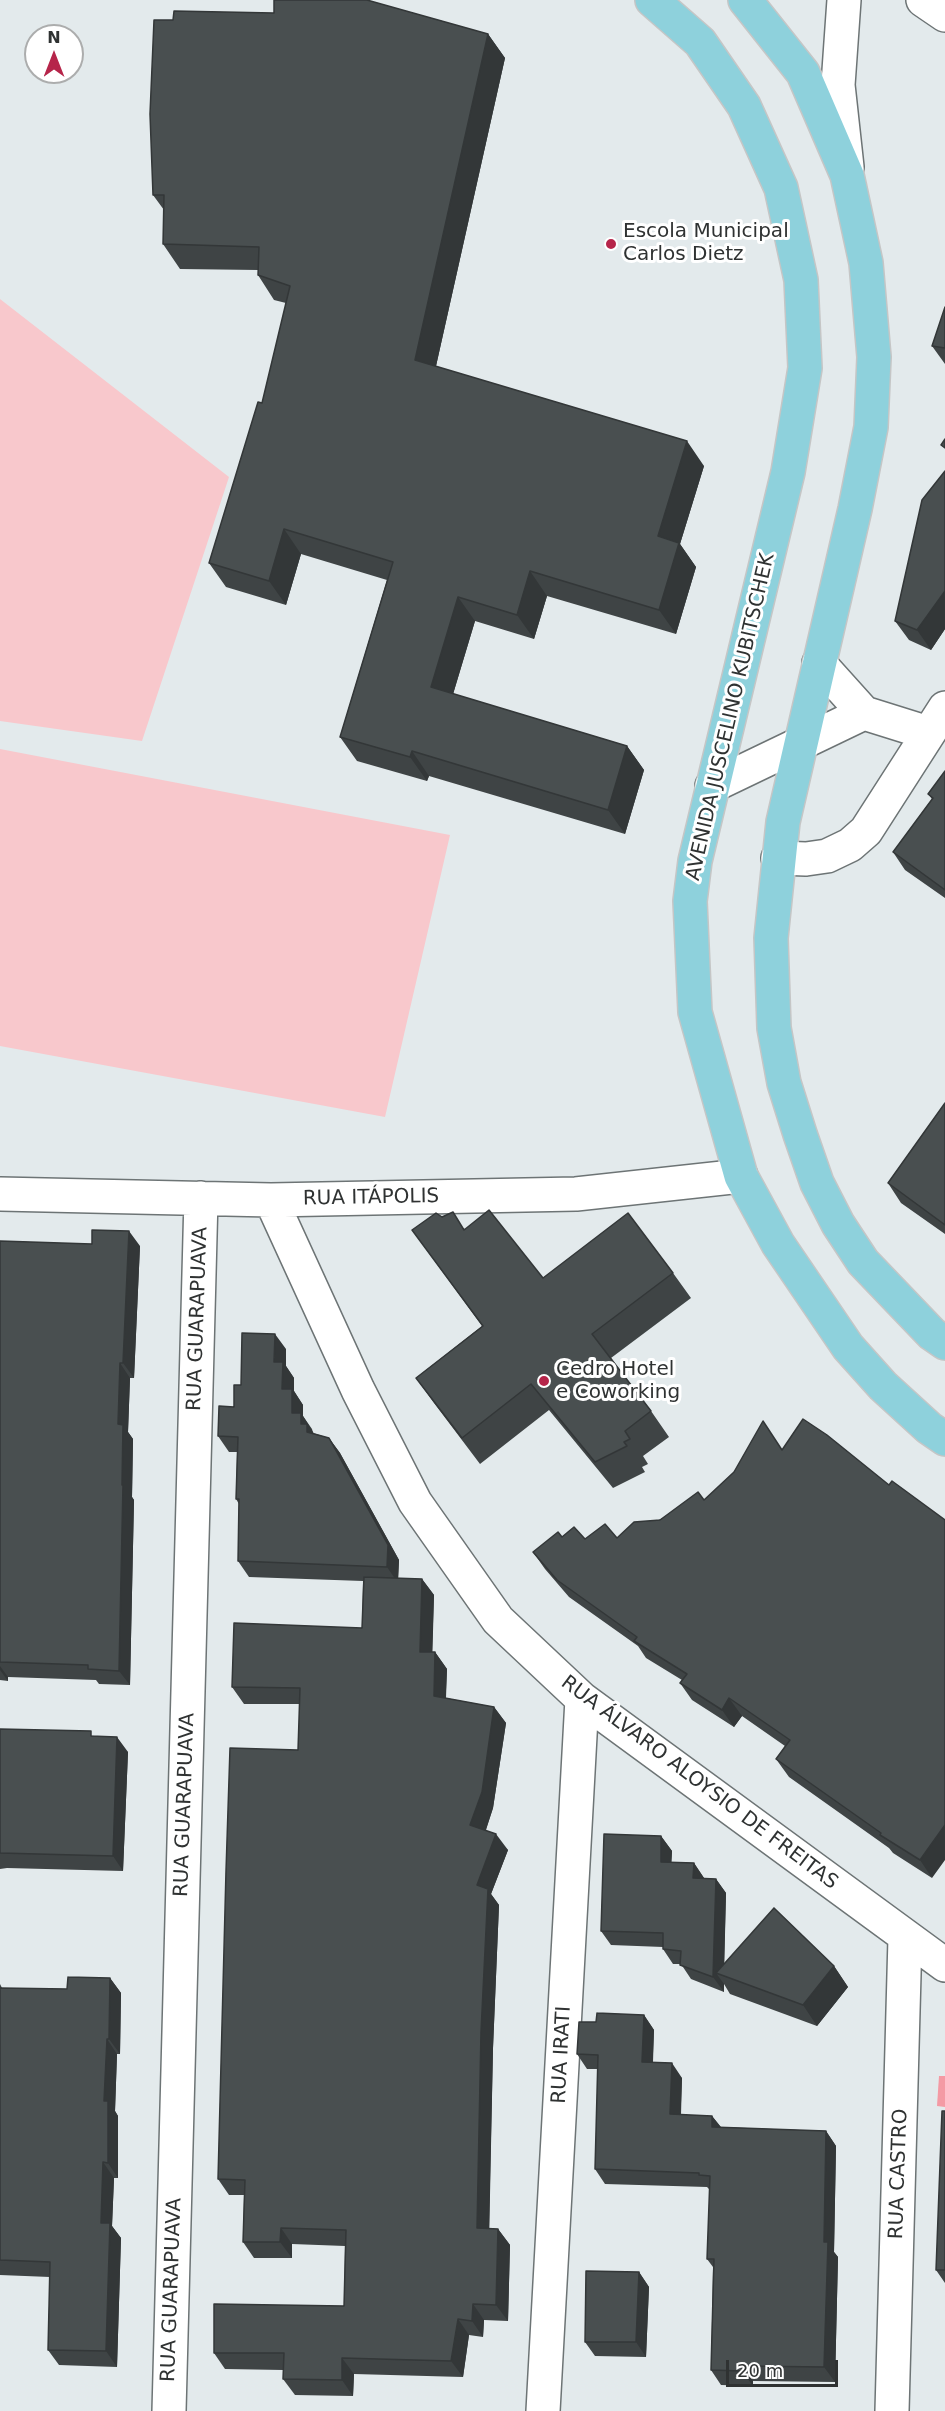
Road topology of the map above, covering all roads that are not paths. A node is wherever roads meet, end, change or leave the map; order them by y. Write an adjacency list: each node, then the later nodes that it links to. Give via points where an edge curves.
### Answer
1 (652, 0): 11 (main road, AVENIDA JUSCELINO KUBITSCHEK, via 700,42 744,106 781,188 801,280 805,368 788,472)
2 (745, 0): 6 (main road, via 802,73)
3 (844, 0): 6 (street, via 838,85)
4 (923, 0): 5 (street)
5 (945, 15)
6 (847, 175): 7 (main road, via 866,263 874,357 872,427)
7 (819, 663): 8 (street); 10 (main road)
8 (864, 713): 9 (street); 10 (street)
9 (936, 720): 12 (street, via 866,831 850,845 827,856)
10 (802, 742): 11 (street); 12 (main road)
11 (712, 786): 13 (main road, AVENIDA JUSCELINO KUBITSCHEK, via 690,901 692,977 703,1047)
12 (778, 858): 17 (main road, via 771,938 774,1028 784,1083 800,1134 838,1224 863,1262)
13 (741, 1176): 16 (street, RUA ITÁPOLIS, via 576,1194); 18 (main road, AVENIDA JUSCELINO KUBITSCHEK, via 778,1244 848,1347 884,1386)
14 (0, 1194): 15 (street, RUA ITÁPOLIS)
15 (201, 1198): 16 (street, RUA ITÁPOLIS); 22 (street, RUA GUARAPUAVA)
16 (271, 1200): 19 (street, RUA ÁLVARO ALOYSIO DE FREITAS, via 358,1390 415,1502 498,1620)
17 (945, 1343)
18 (945, 1439)
19 (582, 1699): 20 (street, RUA ÁLVARO ALOYSIO DE FREITAS); 23 (street, RUA IRATI)
20 (905, 1938): 21 (street, RUA ÁLVARO ALOYSIO DE FREITAS); 24 (street, RUA CASTRO)
21 (945, 1965)
22 (169, 2411)
23 (543, 2411)
24 (892, 2411)

